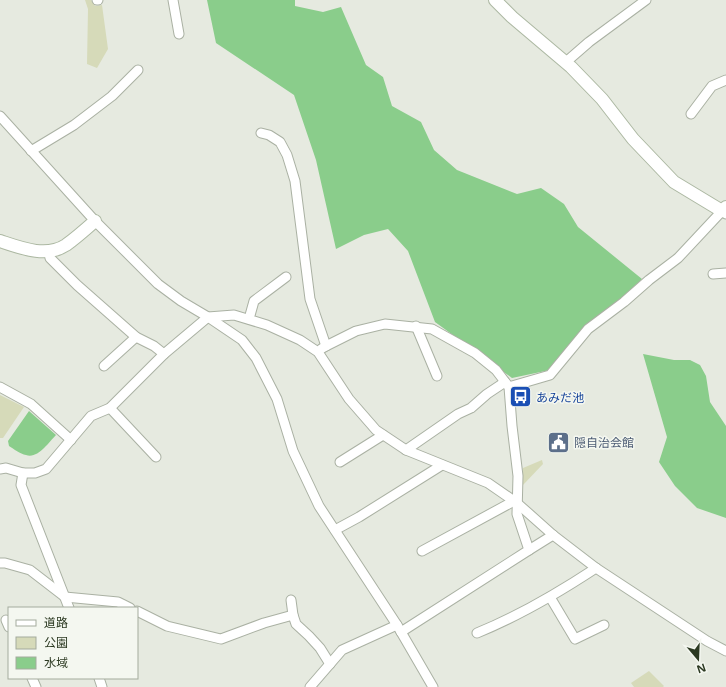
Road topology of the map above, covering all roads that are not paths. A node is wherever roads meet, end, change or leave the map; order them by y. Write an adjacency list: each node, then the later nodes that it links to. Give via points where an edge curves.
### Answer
1 (173, 0): 4 (street)
2 (495, 0): 5 (street)
3 (646, 0): 5 (street)
4 (179, 34)
5 (566, 62): 12 (street, via 602,99 633,139 674,182)
6 (138, 70): 11 (street, via 112,96 74,126)
7 (726, 80): 8 (street, via 712,86)
8 (691, 114)
9 (0, 116): 11 (street)
10 (261, 133): 23 (street, via 270,135 280,142 295,181 310,299)
11 (31, 151): 13 (street)
12 (725, 211): 28 (street, via 678,258 588,329 550,375)
13 (95, 221): 15 (street, via 65,245); 19 (street, via 158,284)
14 (0, 241): 15 (street, via 35,252)
15 (48, 250): 22 (street, via 50,258 77,285)
16 (726, 273): 17 (street)
17 (713, 274)
18 (286, 277): 20 (street, via 254,301)
19 (208, 317): 20 (street, via 234,315); 25 (street); 40 (street, via 242,340 256,358 277,399 293,451 305,479)
20 (249, 319): 24 (street, via 300,340)
21 (416, 326): 23 (street, via 385,324 356,331); 27 (street); 28 (street, via 432,329 475,353 496,370)
22 (136, 336): 25 (street); 26 (street)
23 (326, 346): 24 (street)
24 (318, 352): 31 (street, via 349,399 376,430)
25 (164, 354): 30 (street)
26 (104, 366)
27 (437, 376)
28 (507, 384): 33 (street, via 487,394 471,408 458,414); 39 (street, via 518,476)
29 (0, 387): 32 (street, via 31,404)
30 (110, 408): 32 (street, via 91,416); 34 (street)
31 (383, 434): 33 (street); 35 (street)
32 (71, 440): 38 (street, via 46,469)
33 (406, 450): 36 (street)
34 (156, 457)
35 (340, 462)
36 (442, 465): 39 (street, via 488,483); 40 (street)
37 (0, 469): 38 (street, via 6,468)
38 (23, 474): 46 (street, via 21,485)
39 (515, 502): 41 (street); 42 (street); 43 (street)
40 (335, 530): 54 (street)
41 (553, 535): 42 (street); 45 (street)
42 (530, 550): 54 (street)
43 (422, 551)
44 (0, 563): 46 (street, via 30,570)
45 (596, 568): 47 (street); 56 (street)
46 (65, 597): 49 (street); 50 (street, via 118,602)
47 (550, 597): 53 (street, via 575,639); 55 (street)
48 (291, 600): 52 (street)
49 (69, 607)
50 (128, 607)
51 (138, 612): 52 (street, via 167,626 221,639)
52 (293, 615): 57 (street, via 296,624 320,648)
53 (604, 625)
54 (399, 629): 57 (street, via 342,650); 59 (street)
55 (477, 633)
56 (726, 651)
57 (330, 664): 58 (street)
58 (310, 687)
59 (433, 687)

